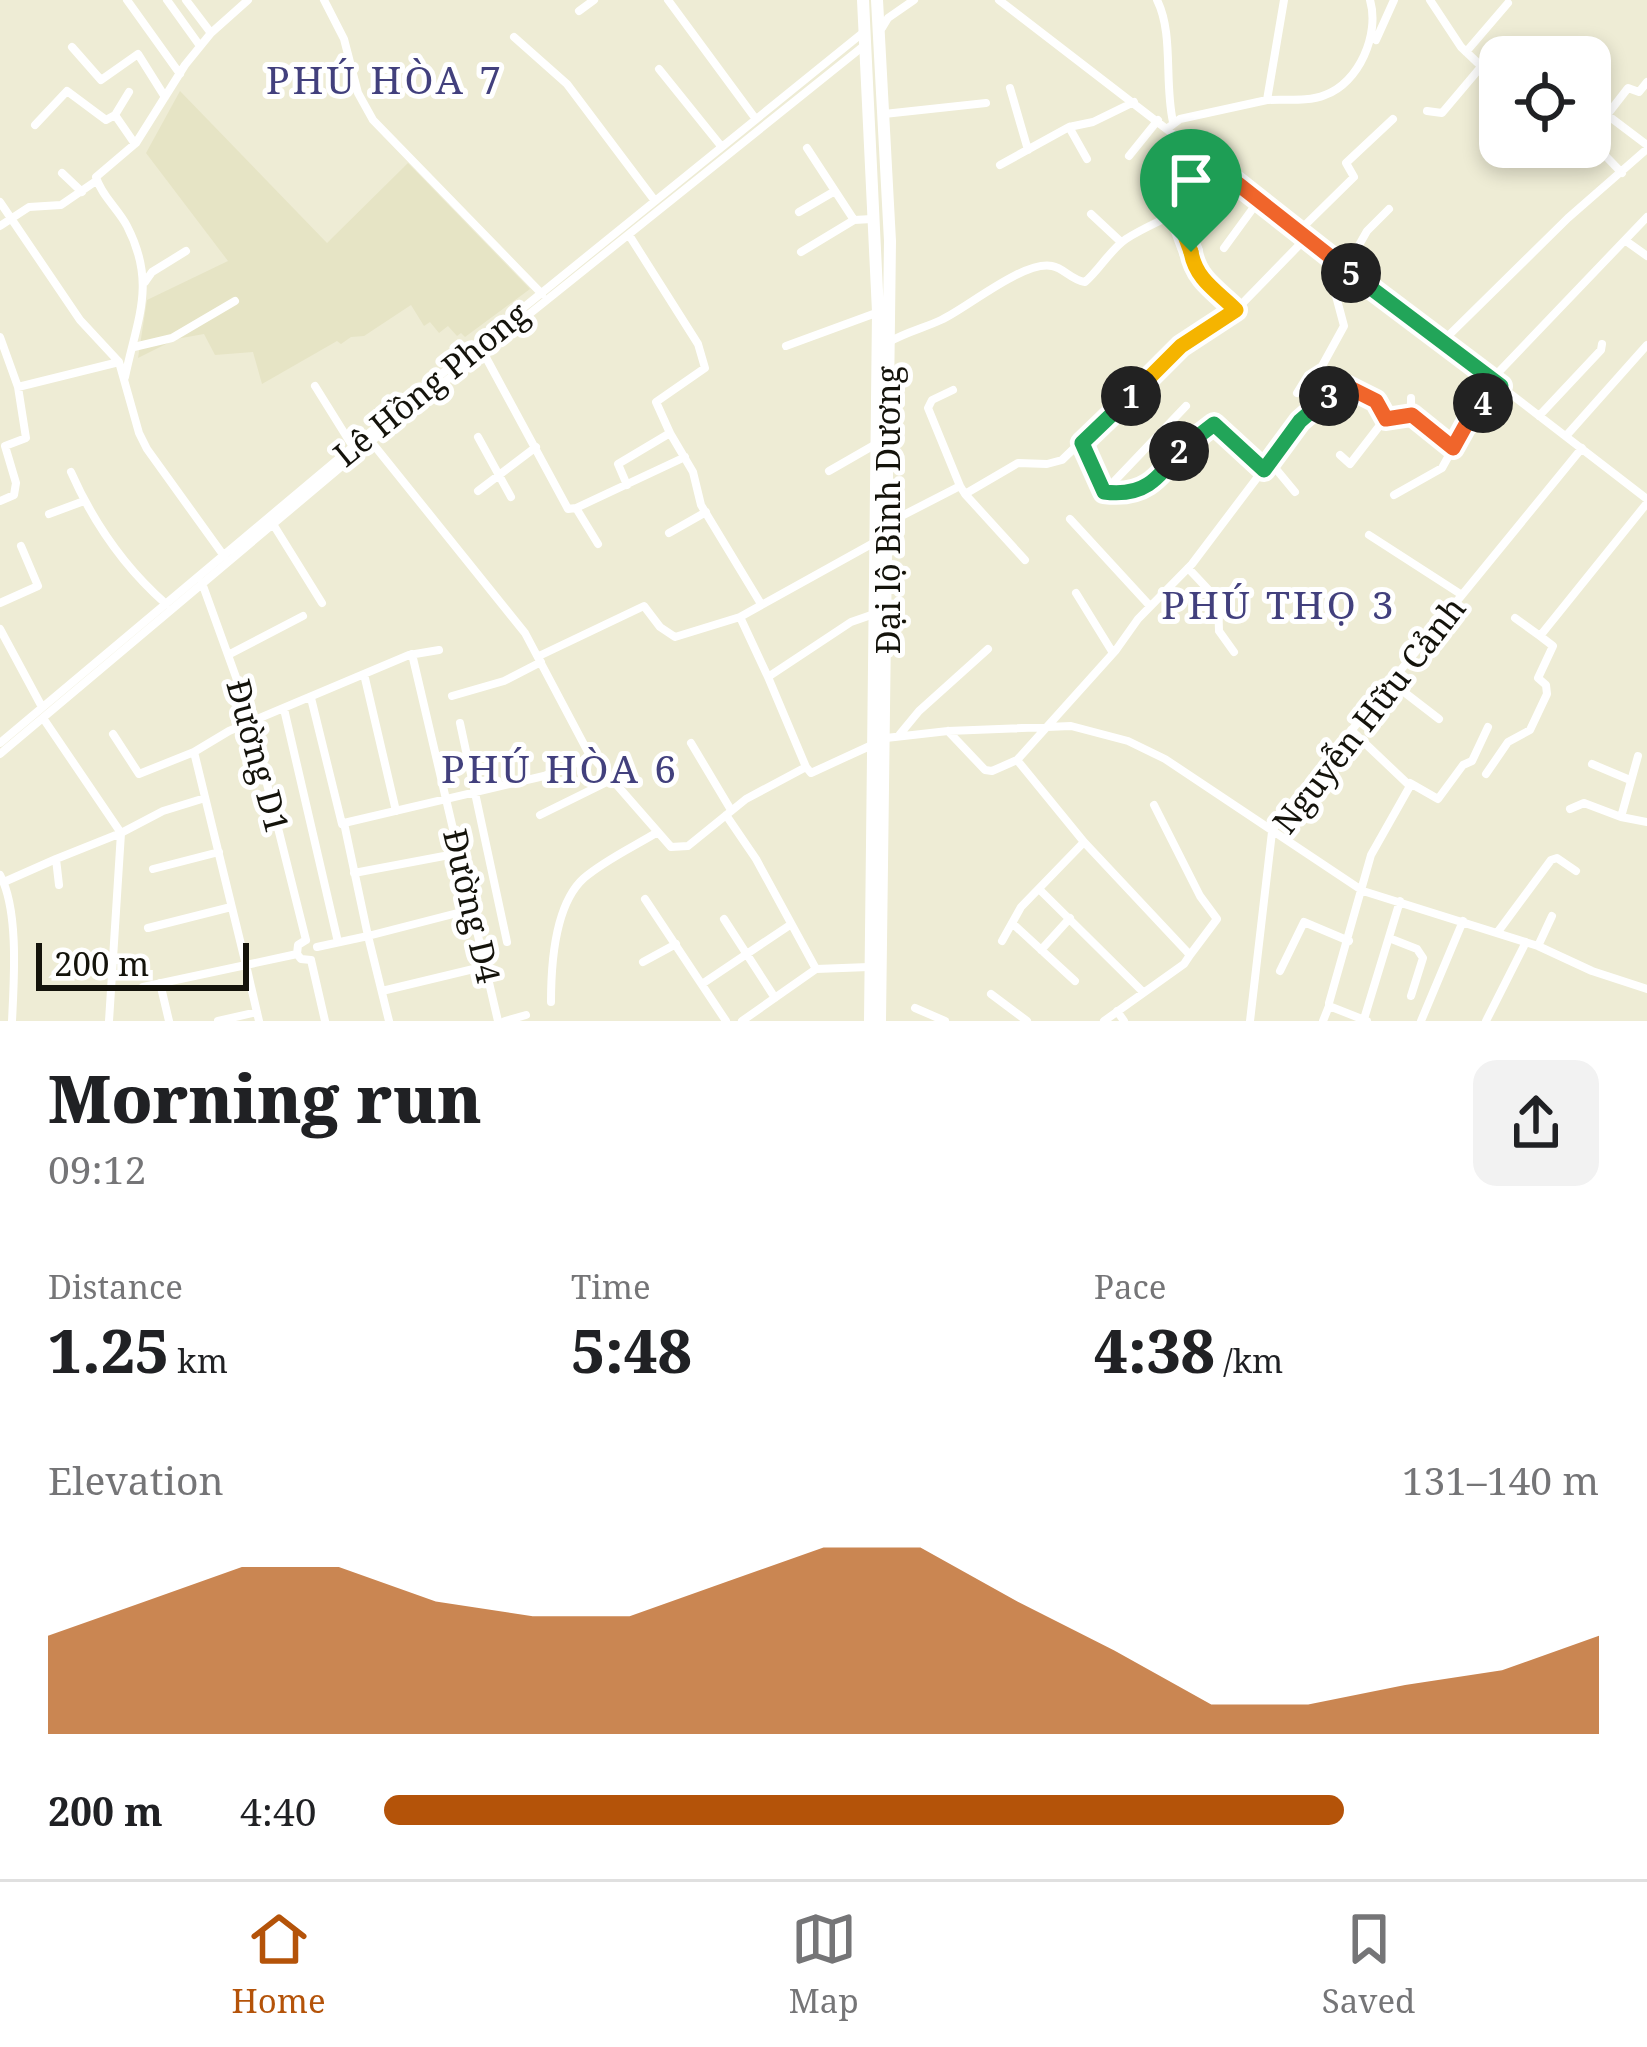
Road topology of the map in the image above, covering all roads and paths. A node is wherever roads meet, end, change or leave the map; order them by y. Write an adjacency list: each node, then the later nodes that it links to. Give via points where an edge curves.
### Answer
1 (127, 0): 30 (street)
2 (167, 0): 23 (street)
3 (186, 0): 20 (street)
4 (248, 0): 20 (street)
5 (325, 0): 87 (street, via 373,120)
6 (594, 0): 18 (street)
7 (668, 0): 42 (street)
8 (863, 0): 21 (highway, Đại lộ Bình Dương)
9 (877, 0): 19 (highway, Đại lộ Bình Dương)
10 (914, 0): 19 (street)
11 (999, 0): 36 (street)
12 (1157, 0): 47 (street, via 1166,25)
13 (1284, 0): 35 (street)
14 (1370, 0): 24 (street)
15 (1394, 0): 24 (street)
16 (1430, 0): 26 (street)
17 (1508, 3): 26 (street)
18 (579, 11)
19 (883, 18): 21 (highway, Đại lộ Bình Dương)
20 (211, 33): 23 (street)
21 (870, 36): 41 (highway, Đại lộ Bình Dương); 42 (street, Lê Hồng Phong); 73 (highway, Đại lộ Bình Dương); 77 (street, Lê Hồng Phong)
22 (514, 37): 65 (street, via 576,94)
23 (200, 46): 30 (street)
24 (1371, 46): 35 (street, via 1330,94)
25 (72, 47): 34 (street, via 101,80 138,54)
26 (1466, 52): 27 (street)
27 (1479, 67)
28 (659, 69): 50 (street)
29 (1479, 69): 39 (street, via 1442,113)
30 (180, 74): 34 (street)
31 (1647, 82): 38 (street, via 1640,92 1628,88)
32 (1010, 88): 53 (street)
33 (129, 92): 40 (street)
34 (165, 97): 49 (street)
35 (1267, 100): 47 (street)
36 (1134, 102): 45 (street); 48 (street)
37 (986, 104): 41 (street)
38 (1611, 110)
39 (1427, 111)
40 (115, 115): 46 (street, via 106,120 67,91); 49 (street)
41 (883, 115): 93 (highway, Đại lộ Bình Dương)
42 (755, 118): 50 (street, Lê Hồng Phong)
43 (1611, 118): 51 (street)
44 (1393, 119): 76 (street, via 1346,164 1354,177)
45 (1158, 120): 47 (street); 54 (street)
46 (35, 125)
47 (1171, 125): 59 (street)
48 (1069, 127): 53 (street); 55 (street)
49 (135, 144): 61 (street)
50 (721, 146): 65 (street, Lê Hồng Phong)
51 (1647, 147): 60 (street)
52 (807, 148): 62 (street)
53 (1028, 150): 57 (street)
54 (1129, 156)
55 (1087, 159)
56 (1611, 162): 60 (street)
57 (1000, 165)
58 (62, 173): 63 (street)
59 (1224, 173): 64 (street); 70 (street)
60 (1622, 173): 92 (street)
61 (96, 181): 63 (street); 86 (street, via 134,240)
62 (835, 190): 68 (street); 74 (street)
63 (82, 192): 72 (street)
64 (1258, 200): 76 (street); 80 (street)
65 (656, 201): 87 (street, Lê Hồng Phong)
66 (0, 202): 72 (street)
67 (1389, 209): 84 (street)
68 (799, 212)
69 (1090, 214): 79 (street)
70 (1177, 214): 79 (street); 89 (street, via 1194,267)
71 (1647, 217): 78 (street)
72 (13, 219): 75 (street); 100 (street, via 80,320)
73 (874, 219): 74 (street); 90 (highway, Đại lộ Bình Dương)
74 (854, 220): 82 (street)
75 (0, 226)
76 (1303, 234): 84 (street); 89 (street)
77 (629, 235): 98 (street, Lê Hồng Phong); 115 (street, via 705,360 703,373 656,402)
78 (1626, 241): 83 (street); 103 (street)
79 (1121, 242): 93 (street, via 1084,281 1042,266)
80 (1224, 248)
81 (186, 251): 86 (street)
82 (801, 252)
83 (1647, 256)
84 (1346, 268): 85 (street)
85 (1355, 276): 92 (street); 101 (street, via 1336,296 1344,326)
86 (144, 283): 97 (street)
87 (542, 294): 118 (street, Lê Hồng Phong)
88 (235, 301): 97 (street, via 172,338)
89 (1236, 310): 120 (street, via 1181,346)
90 (878, 312): 96 (street); 119 (highway, Đại lộ Bình Dương)
91 (0, 337): 99 (street)
92 (1442, 341): 103 (street)
93 (889, 342): 145 (highway, Đại lộ Bình Dương)
94 (1602, 344): 113 (street)
95 (1647, 345): 117 (street)
96 (786, 346)
97 (134, 347): 102 (street)
98 (483, 352): 118 (street, Lê Hồng Phong); 122 (street)
99 (4, 357): 107 (street)
100 (119, 362): 102 (street); 107 (street)
101 (1322, 366): 104 (street); 109 (street)
102 (125, 376): 152 (street, via 147,449)
103 (1492, 379): 106 (street)
104 (1338, 382): 114 (street, via 1376,401); 127 (street)
105 (315, 386): 121 (street)
106 (1501, 386): 113 (street); 123 (street, via 1473,412)
107 (18, 387): 138 (street, via 26,438 4,446 16,482 14,495)
108 (952, 390): 132 (street, via 928,408)
109 (1297, 393)
110 (1411, 398): 112 (street)
111 (1186, 406): 134 (street)
112 (1411, 414): 114 (street); 123 (street)
113 (1540, 416): 117 (street)
114 (1386, 419): 125 (street, via 1350,464)
115 (670, 433): 126 (street); 131 (street, via 618,464)
116 (478, 436): 130 (street)
117 (1566, 436): 124 (street)
118 (369, 438): 121 (street, Lê Hồng Phong); 146 (street, Lê Hồng Phong); 175 (street)
119 (878, 443): 128 (street); 149 (highway, Đại lộ Bình Dương)
120 (1082, 443): 132 (street, via 1063,460 1018,463); 134 (street)
121 (353, 447): 152 (street, Lê Hồng Phong)
122 (536, 447): 130 (street); 141 (street, via 569,510)
123 (1453, 448): 136 (street, via 1438,472)
124 (1582, 448): 139 (street); 157 (street, Nguyễn Hữu Cảnh)
125 (1340, 454)
126 (685, 457): 131 (street); 142 (street)
127 (1268, 467): 134 (street, via 1212,424 1153,484); 135 (street); 154 (street)
128 (829, 471)
129 (71, 472): 140 (street)
130 (500, 475): 133 (street); 137 (street)
131 (627, 485): 141 (street)
132 (963, 490): 145 (street); 153 (street)
133 (478, 491)
134 (1104, 492)
135 (1294, 492)
136 (1394, 495)
137 (511, 496)
138 (0, 501)
139 (1647, 501): 168 (street)
140 (84, 502): 143 (street); 160 (street, via 126,566)
141 (576, 508): 150 (street)
142 (706, 512): 147 (street); 161 (street)
143 (49, 514)
144 (1070, 520): 162 (street)
145 (888, 523): 191 (highway, Đại lộ Bình Dương)
146 (273, 524): 152 (street, Lê Hồng Phong); 159 (street)
147 (669, 533)
148 (1370, 535): 157 (street)
149 (877, 541): 161 (street); 163 (highway, Đại lộ Bình Dương)
150 (598, 544)
151 (21, 546): 158 (street, via 38,586)
152 (226, 558): 155 (street, Lê Hồng Phong)
153 (1024, 560)
154 (1188, 568): 162 (street); 171 (street, via 1218,600 1219,631)
155 (201, 580): 160 (street, Lê Hồng Phong); 173 (street, Đường D1); 182 (street, Lê Hồng Phong)
156 (1076, 593): 172 (street)
157 (1462, 595): 178 (street, Nguyễn Hữu Cảnh)
158 (0, 603)
159 (322, 603)
160 (166, 604): 182 (street, Lê Hồng Phong)
161 (761, 604): 165 (street)
162 (1150, 606): 172 (street)
163 (877, 613): 177 (street); 191 (highway, Đại lộ Bình Dương)
164 (303, 616): 173 (street)
165 (740, 617): 175 (street, via 675,638 644,606); 177 (street)
166 (1515, 618): 168 (street)
167 (0, 629): 182 (street)
168 (1540, 636): 201 (street, via 1553,646 1538,678 1547,694 1530,730 1508,742)
169 (440, 650): 174 (street)
170 (988, 650): 191 (street)
171 (1234, 652)
172 (1113, 653): 187 (street)
173 (230, 654): 184 (street, Đường D1)
174 (412, 654): 176 (street); 207 (street, Đường D4)
175 (540, 659): 179 (street); 197 (street)
176 (364, 674): 180 (street); 210 (street)
177 (767, 677): 200 (street)
178 (1391, 682): 183 (street); 188 (street, Nguyễn Hữu Cảnh)
179 (452, 696)
180 (311, 698): 181 (street); 215 (street)
181 (284, 709): 184 (street); 247 (street)
182 (43, 712): 192 (street, Lê Hồng Phong); 195 (street, Lê Hồng Phong); 217 (street)
183 (1439, 718)
184 (252, 722): 194 (street); 244 (street, Đường D1)
185 (460, 723): 205 (street)
186 (1488, 727): 204 (street, via 1472,761 1438,799)
187 (1045, 728): 189 (street); 198 (street); 216 (street, via 1128,741)
188 (1351, 730): 204 (street); 216 (street, Nguyễn Hữu Cảnh)
189 (948, 731): 191 (street); 198 (street, via 985,770)
190 (112, 734): 194 (street, via 139,774)
191 (887, 739): 200 (street, via 811,773); 261 (highway, Đại lộ Bình Dương); 291 (highway, Đại lộ Bình Dương)
192 (0, 743)
193 (691, 743): 211 (street)
194 (194, 752): 206 (street)
195 (0, 754)
196 (1638, 756): 203 (street)
197 (592, 757): 202 (street); 205 (street)
198 (1017, 760): 219 (street)
199 (1592, 764): 203 (street)
200 (806, 766): 211 (street)
201 (1486, 774)
202 (611, 780): 212 (street); 218 (street)
203 (1630, 781): 213 (street)
204 (1409, 782): 229 (street, via 1371,855)
205 (477, 792): 207 (street); 249 (street)
206 (205, 798): 217 (street); 220 (street)
207 (447, 799): 210 (street); 221 (street, Đường D4)
208 (1154, 805): 256 (street, via 1216,919)
209 (1570, 809): 213 (street, via 1584,803)
210 (396, 811): 215 (street)
211 (729, 812): 218 (street, via 680,849); 239 (street)
212 (540, 815)
213 (1621, 817): 214 (street)
214 (1647, 822)
215 (343, 825): 225 (street)
216 (1272, 832): 229 (street); 296 (street, Nguyễn Hữu Cảnh)
217 (121, 833): 222 (street); 283 (street)
218 (656, 833): 274 (street, via 571,894 550,962)
219 (1084, 842): 228 (street); 256 (street)
220 (219, 852): 223 (street); 232 (street)
221 (460, 853): 225 (street); 233 (street, Đường D4)
222 (56, 859): 226 (street); 227 (street)
223 (153, 868)
224 (1576, 871): 241 (street, via 1551,860)
225 (354, 873): 242 (street)
226 (2, 879): 282 (street, via 14,929)
227 (59, 885)
228 (1040, 890): 235 (street); 238 (street)
229 (1363, 891): 231 (street); 246 (street)
230 (645, 898): 250 (street)
231 (1400, 901): 237 (street); 243 (street)
232 (231, 907): 240 (street); 259 (street)
233 (473, 909): 242 (street); 260 (street, Đường D4)
234 (1552, 916): 251 (street)
235 (1070, 918): 253 (street); 270 (street)
236 (724, 919): 255 (street)
237 (1463, 921): 241 (street); 298 (street)
238 (1012, 923): 245 (street); 253 (street)
239 (790, 925): 255 (street); 262 (street)
240 (148, 928)
241 (1497, 933): 248 (street)
242 (368, 936): 247 (street); 269 (street)
243 (1389, 938): 272 (street, via 1423,958); 281 (street)
244 (305, 940): 252 (street); 254 (street)
245 (1002, 941)
246 (1349, 941): 263 (street, via 1304,922); 275 (street)
247 (338, 942): 252 (street)
248 (1526, 942): 251 (street); 299 (street)
249 (507, 943)
250 (676, 944): 258 (street); 266 (street)
251 (1538, 946): 268 (street)
252 (316, 947): 257 (street)
253 (1041, 950): 264 (street)
254 (297, 954): 257 (street); 259 (street)
255 (747, 954): 266 (street); 273 (street)
256 (1190, 955): 270 (street)
257 (310, 960): 286 (street)
258 (643, 962)
259 (246, 964): 265 (street); 279 (street)
260 (486, 966): 269 (street); 280 (street, Đường D4)
261 (871, 967): 262 (street); 290 (highway, Đại lộ Bình Dương)
262 (816, 969): 273 (street)
263 (1280, 970)
264 (1075, 981)
265 (160, 983): 267 (street); 284 (street)
266 (702, 984): 288 (street)
267 (143, 987)
268 (1647, 989)
269 (382, 992): 287 (street)
270 (1143, 992): 277 (street)
271 (992, 994): 293 (street)
272 (1411, 996)
273 (775, 998): 289 (street)
274 (550, 1002)
275 (1329, 1006): 281 (street); 297 (street)
276 (915, 1008): 292 (street)
277 (1117, 1011): 294 (street); 295 (street)
278 (526, 1015): 280 (street)
279 (258, 1017): 285 (street)
280 (501, 1020)
281 (1365, 1020)
282 (11, 1021)
283 (110, 1021)
284 (169, 1021)
285 (218, 1021)
286 (325, 1021)
287 (389, 1021)
288 (726, 1021)
289 (742, 1021)
290 (870, 1021)
291 (880, 1021)
292 (945, 1021)
293 (1028, 1021)
294 (1103, 1021)
295 (1124, 1021)
296 (1250, 1021)
297 (1323, 1021)
298 (1421, 1021)
299 (1486, 1021)

